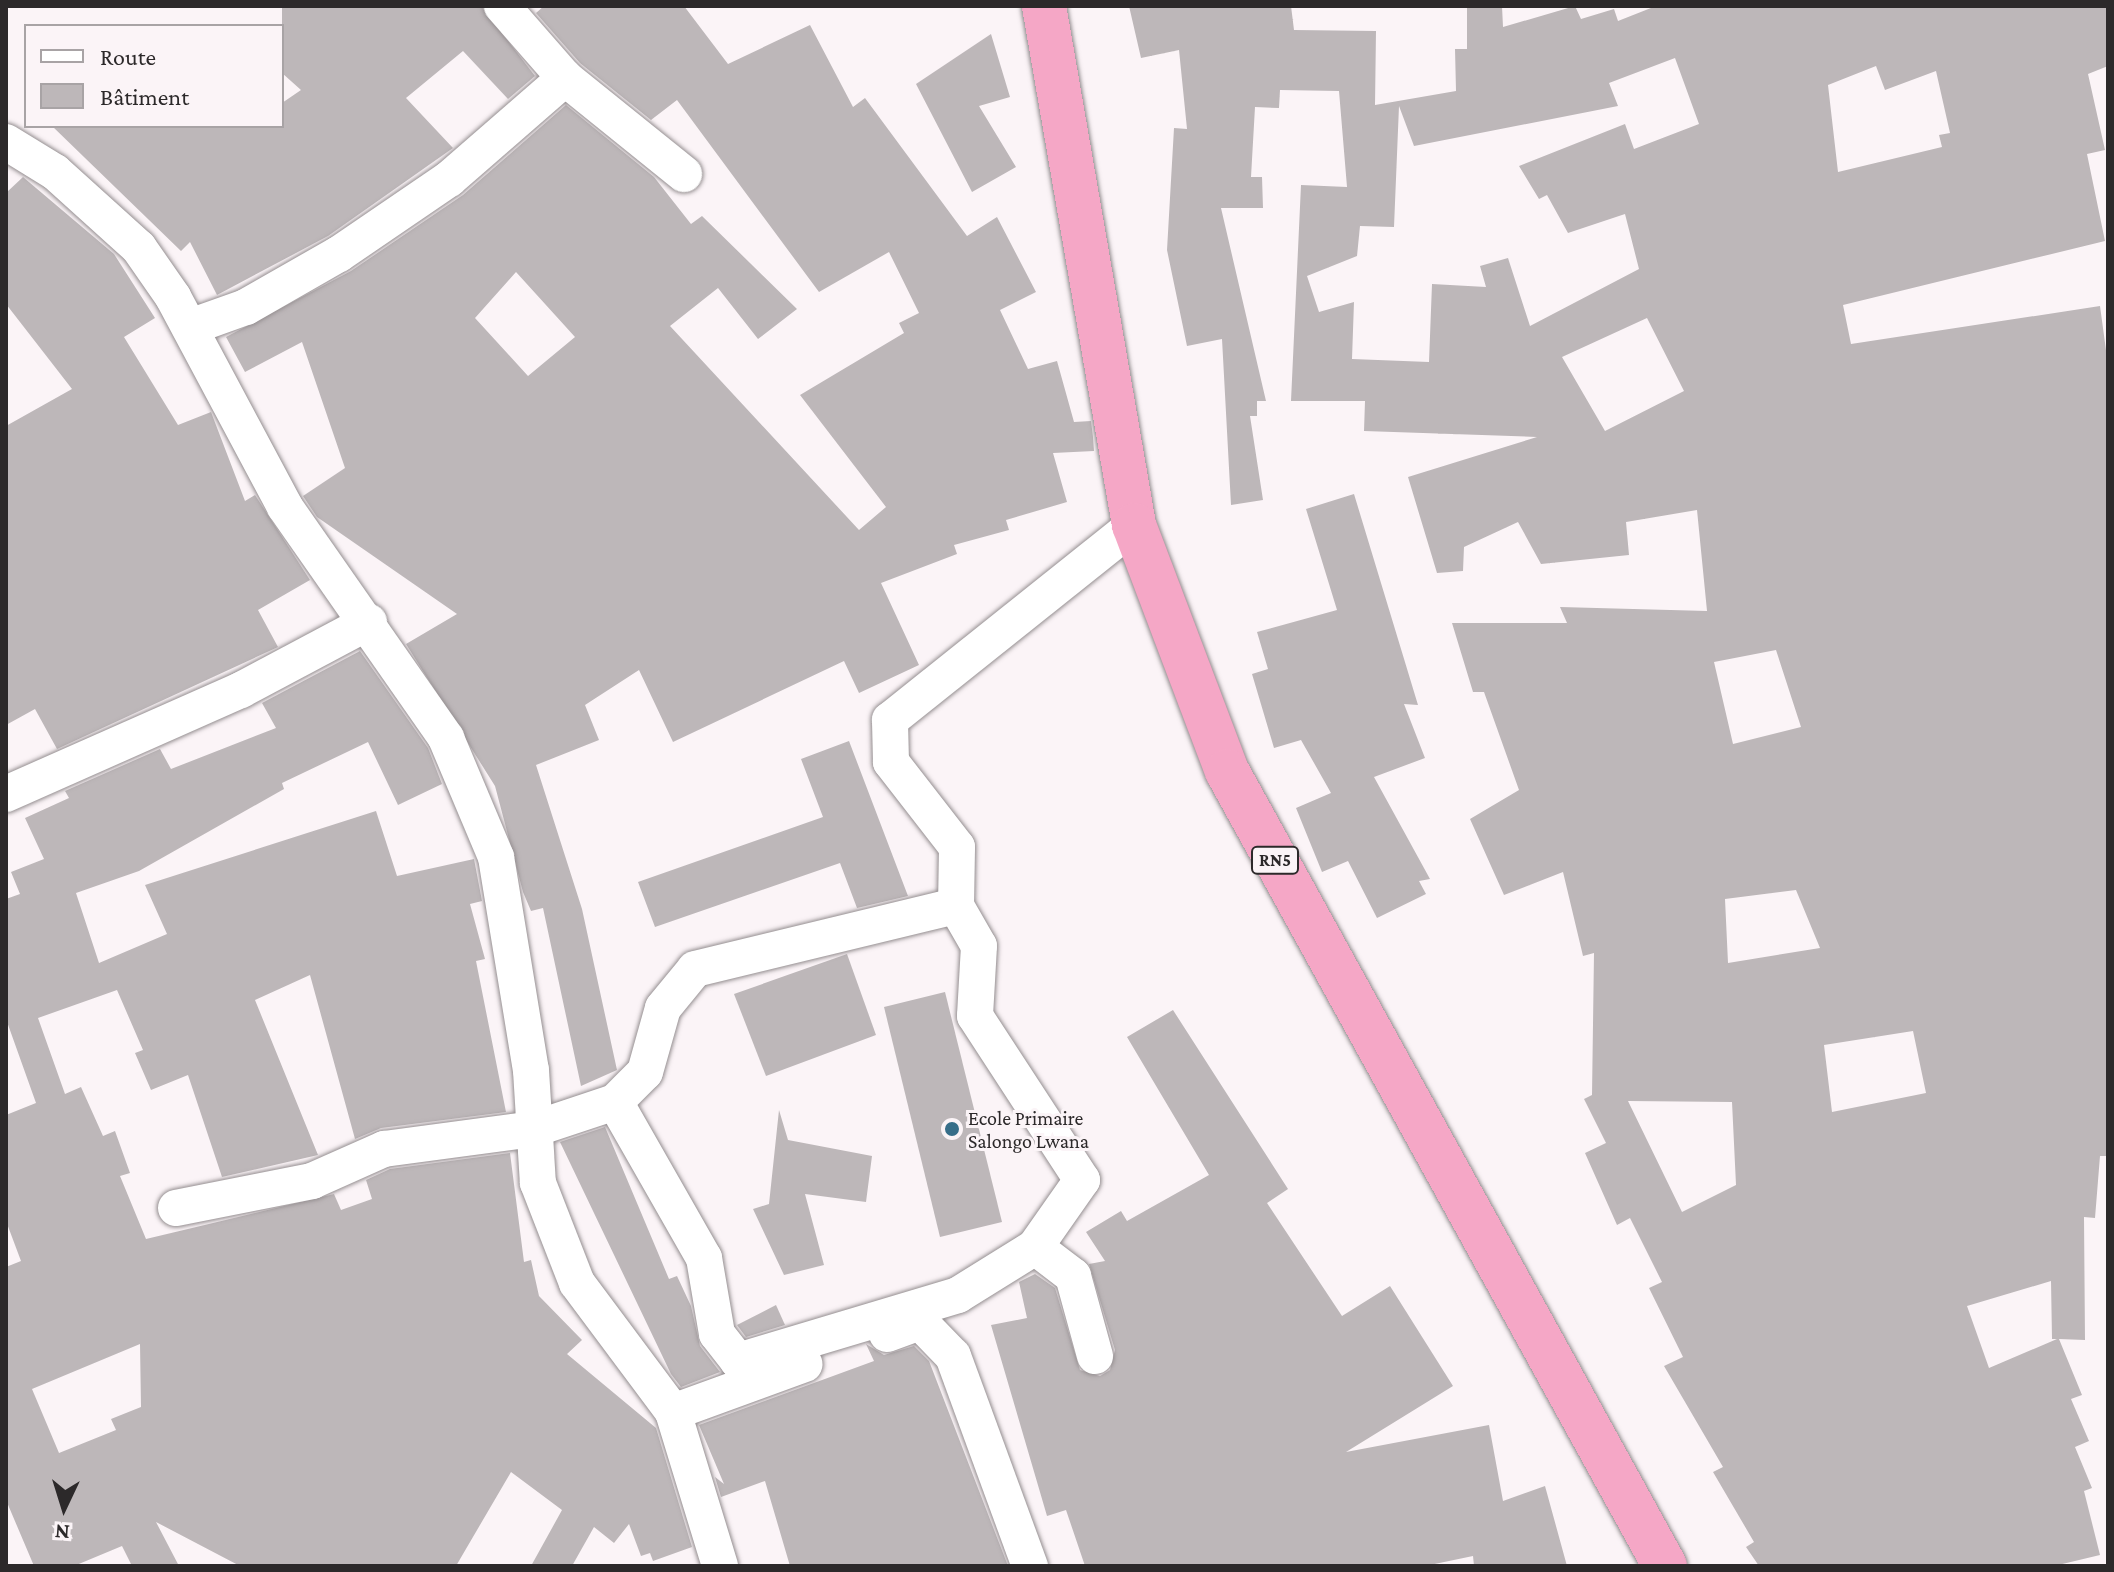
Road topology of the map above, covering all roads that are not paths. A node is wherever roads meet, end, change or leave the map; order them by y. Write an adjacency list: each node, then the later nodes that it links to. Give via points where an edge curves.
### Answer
1 (502, 6): 3 (street)
2 (1044, 6): 7 (highway, RN5)
3 (565, 78): 5 (street); 6 (street, via 449,179 339,254 246,307)
4 (6, 142): 6 (street, via 55,172 139,248)
5 (684, 174)
6 (190, 327): 8 (street, via 285,507)
7 (1134, 525): 10 (street, via 890,720 891,762 957,847); 19 (highway, RN5, via 1227,771)
8 (369, 622): 9 (street, via 241,690); 12 (street, via 446,738 496,857)
9 (6, 794)
10 (956, 906): 11 (street, via 695,969 663,1008 645,1072); 14 (street, via 979,946 975,1016 1082,1180)
11 (615, 1102): 12 (street); 14 (street, via 704,1258 717,1334 738,1361 958,1295)
12 (534, 1129): 13 (street, via 384,1149 312,1181); 16 (street, via 538,1183 577,1283)
13 (176, 1208)
14 (1035, 1247): 15 (street, via 1073,1276)
15 (1095, 1356)
16 (673, 1412): 17 (street); 18 (street, via 920,1322 953,1356)
17 (720, 1566)
18 (1030, 1566)
19 (1665, 1566)

